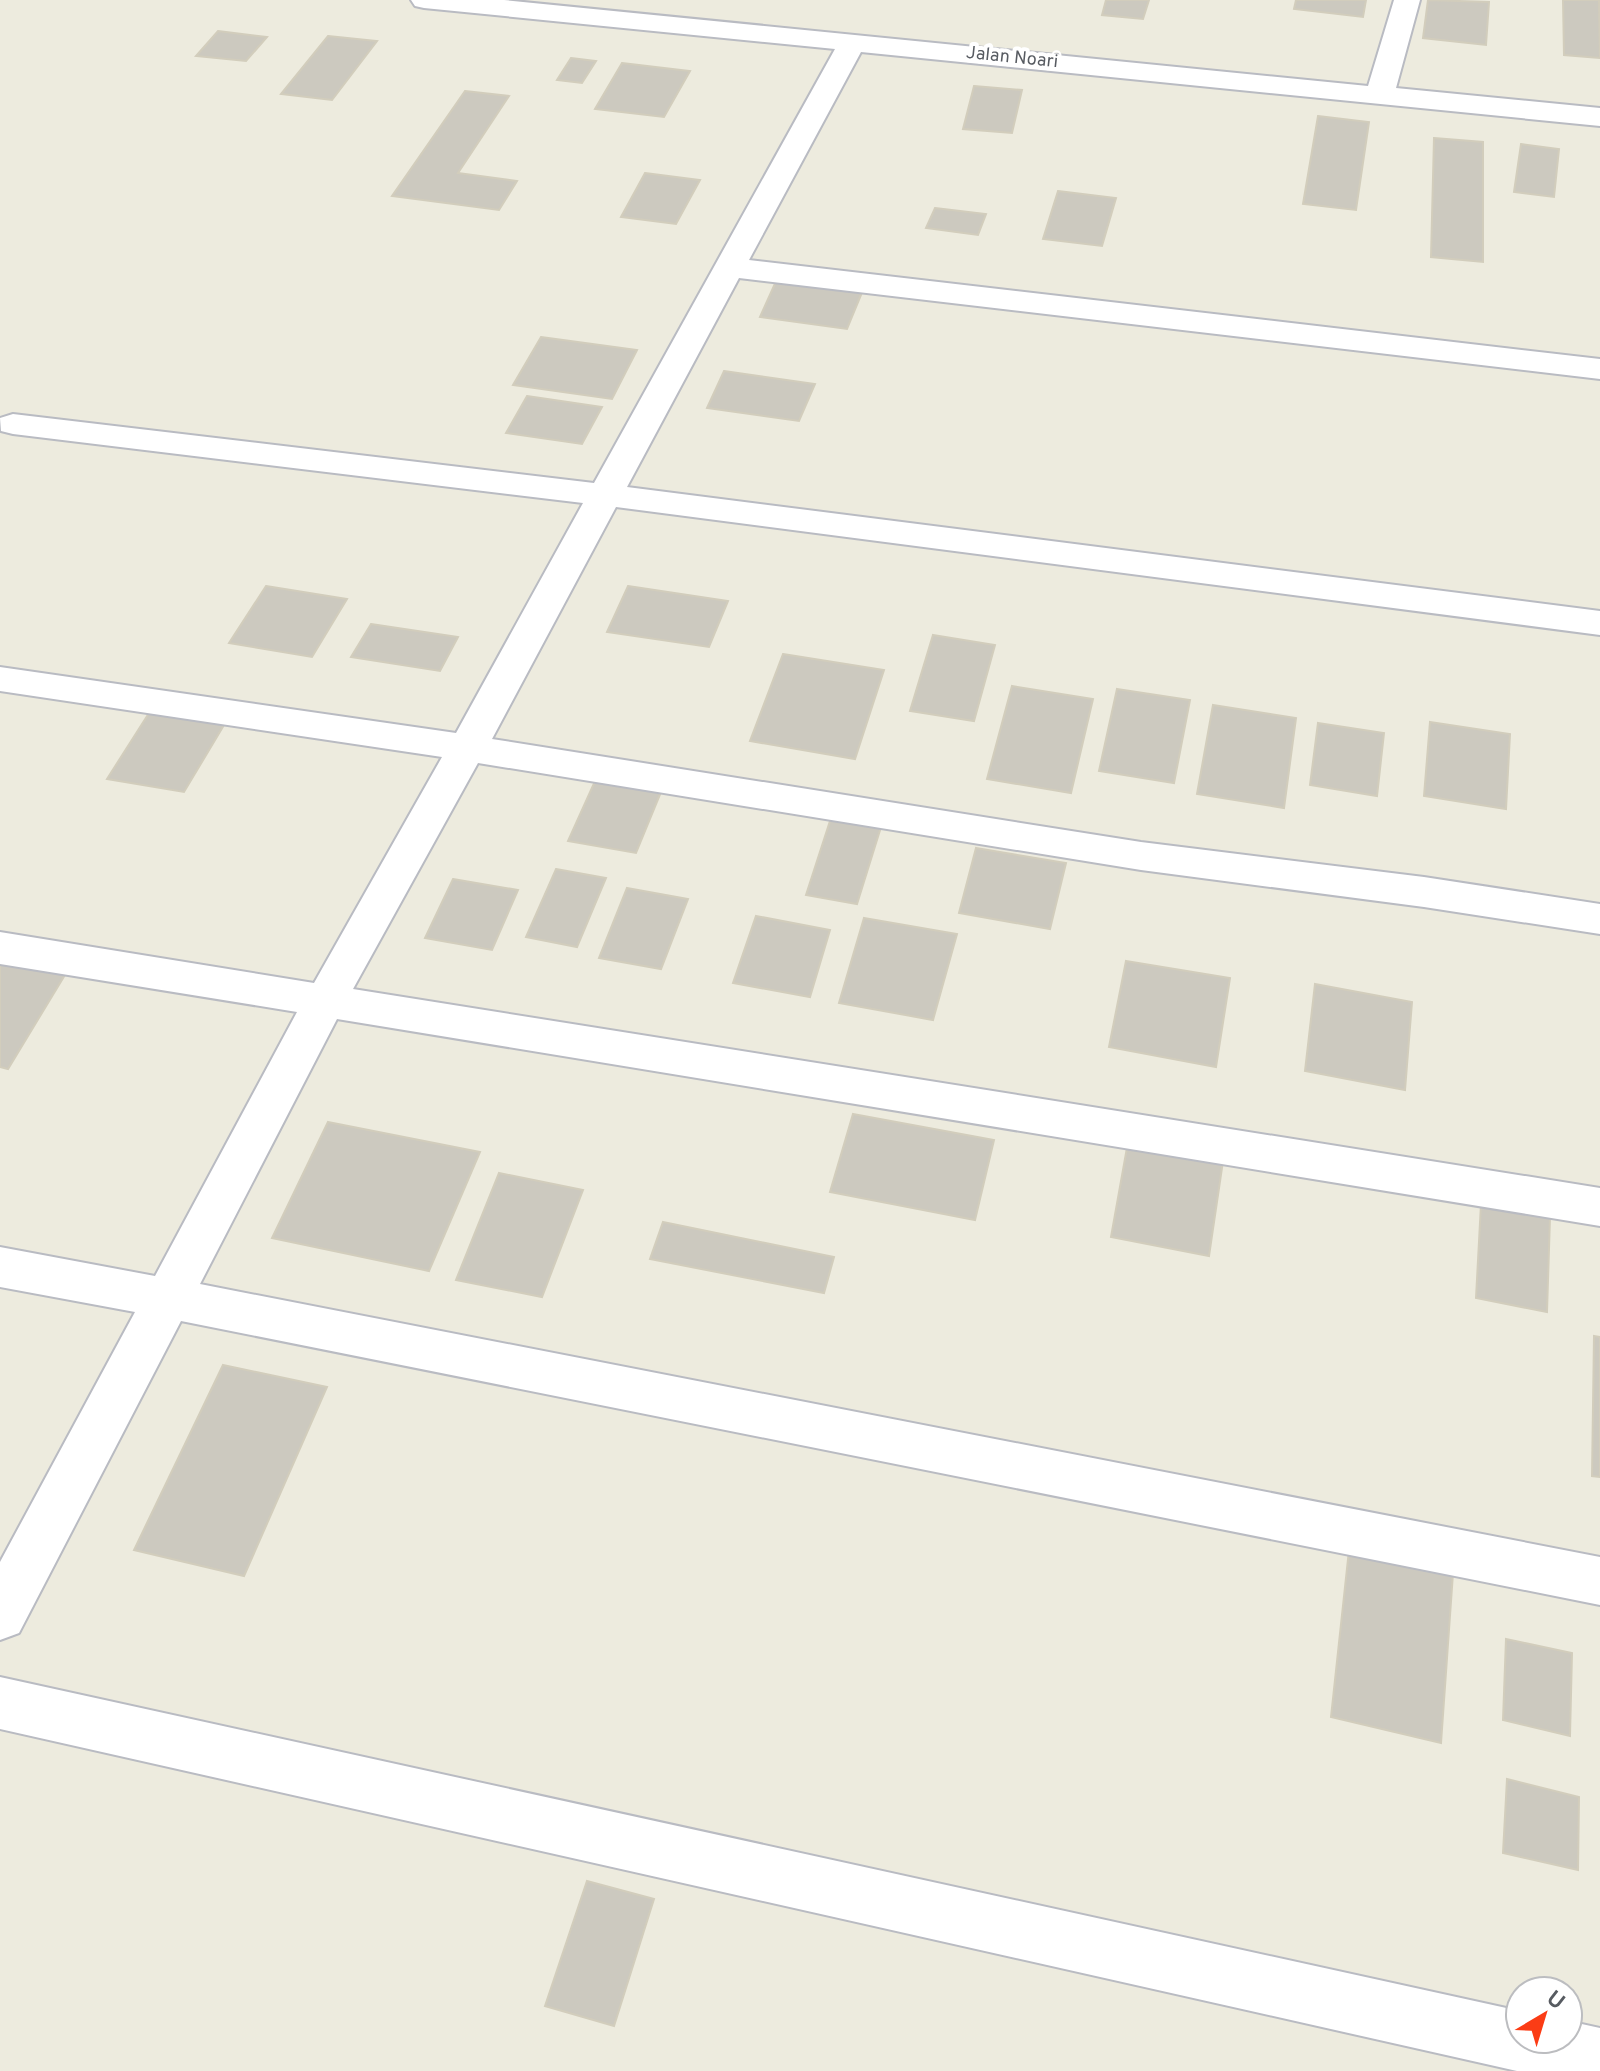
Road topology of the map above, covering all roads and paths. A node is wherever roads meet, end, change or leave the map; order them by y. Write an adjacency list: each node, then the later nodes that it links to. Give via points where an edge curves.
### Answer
1 (424, 0): 3 (street, Jalan Noari)
2 (1407, 0): 5 (street)
3 (510, 4): 4 (street, Jalan Noari)
4 (853, 41): 5 (street, Jalan Noari); 7 (street)
5 (1379, 97): 6 (street, Jalan Noari)
6 (1600, 117)
7 (729, 267): 8 (street); 10 (street)
8 (1600, 369)
9 (13, 424): 10 (street)
10 (605, 495): 11 (street); 13 (street)
11 (1600, 623)
12 (0, 679): 13 (street)
13 (467, 748): 14 (street, via 1141,856); 16 (street)
14 (1600, 919)
15 (0, 948): 16 (street)
16 (325, 1001): 17 (street); 19 (street)
17 (1600, 1207)
18 (0, 1267): 19 (street)
19 (168, 1298): 20 (street); 21 (street)
20 (1600, 1581)
21 (0, 1615)
22 (0, 1703): 23 (street)
23 (1600, 2059)

